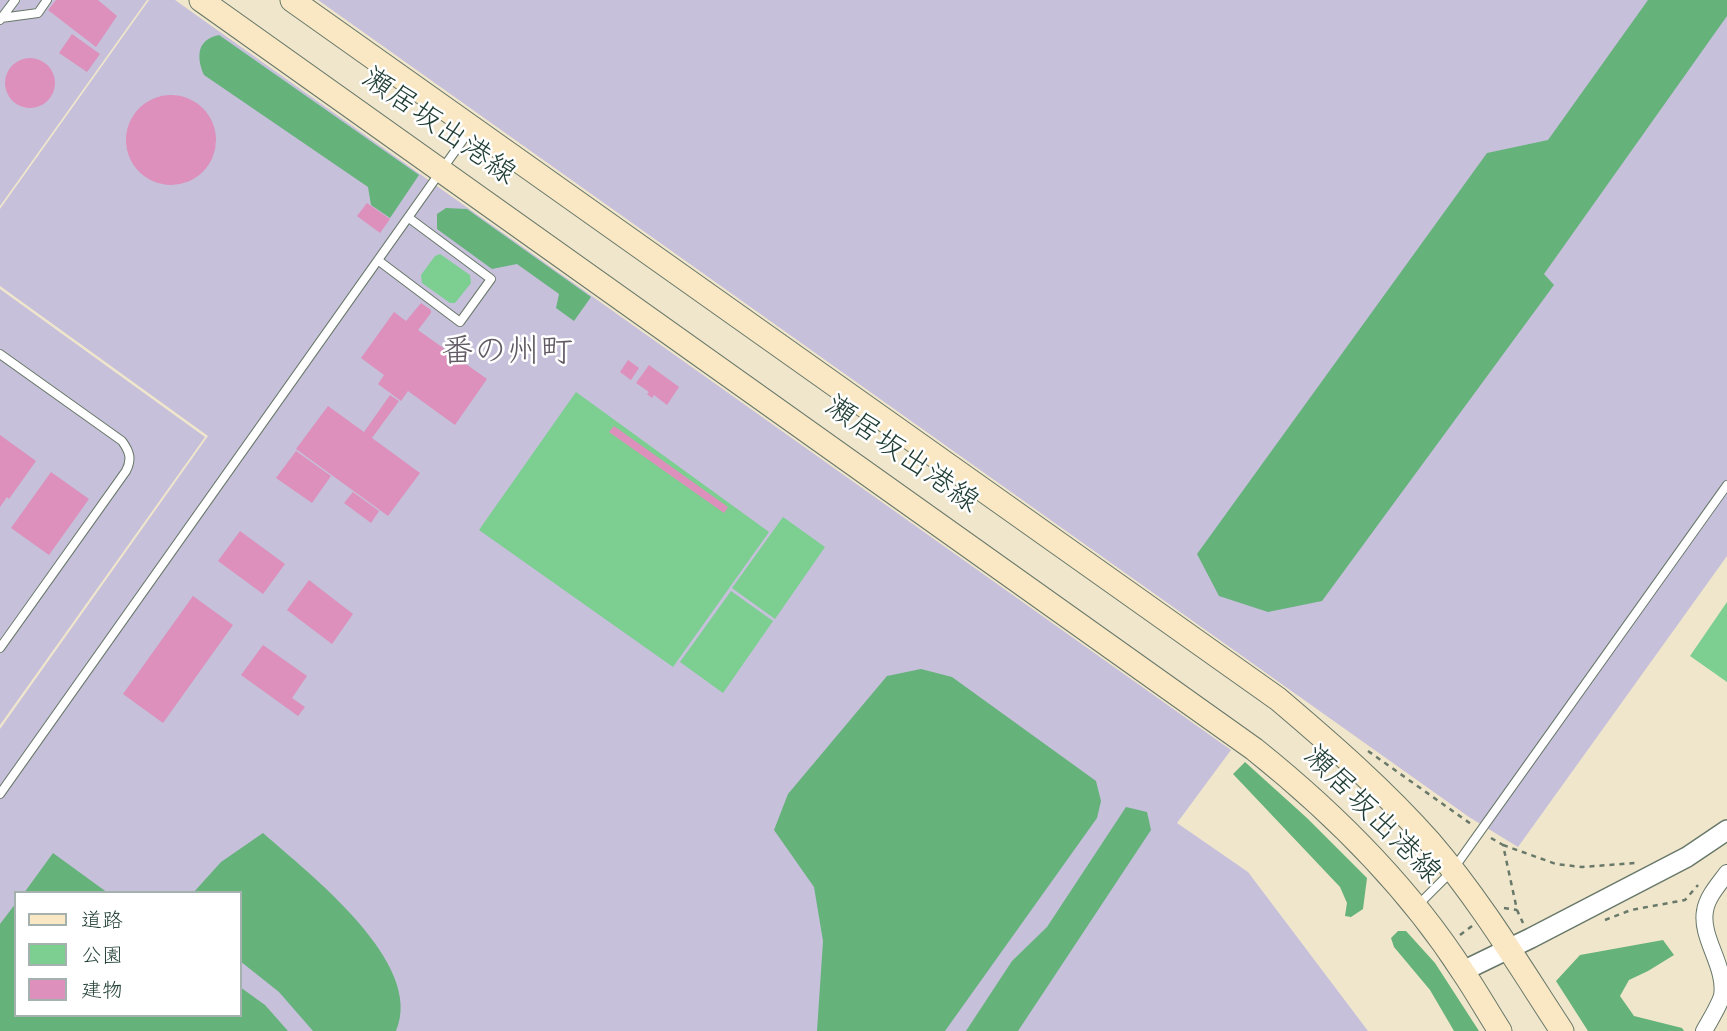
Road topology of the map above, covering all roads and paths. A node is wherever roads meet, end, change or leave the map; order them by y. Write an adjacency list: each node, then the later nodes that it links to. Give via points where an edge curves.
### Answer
1 (15, 0): 5 (lane)
2 (47, 0): 5 (lane, via 38,13)
3 (201, 0): 7 (main road, 瀬居坂出港線)
4 (292, 0): 6 (main road, 瀬居坂出港線)
5 (1, 19)
6 (472, 128): 7 (lane); 19 (main road, 瀬居坂出港線, via 1278,699 1383,792)
7 (443, 172): 8 (lane); 22 (main road, 瀬居坂出港線, via 1254,749 1328,811)
8 (409, 218): 9 (lane); 9 (lane, via 491,279 460,322)
9 (379, 261): 14 (lane)
10 (0, 354): 12 (lane, via 122,441 130,457 126,471)
11 (1727, 485): 16 (lane)
12 (0, 648)
13 (1359, 744): 16 (path)
14 (0, 794)
15 (1727, 830): 29 (street, via 1687,857)
16 (1481, 831): 17 (path); 19 (lane)
17 (1503, 845): 18 (path, via 1556,864 1582,867); 24 (path)
18 (1639, 862)
19 (1452, 871): 22 (lane); 29 (main road, 瀬居坂出港線)
20 (1727, 873): 33 (street, via 1704,912 1723,982 1722,996)
21 (1702, 880): 27 (path, via 1685,900 1631,910)
22 (1416, 907): 30 (main road, 瀬居坂出港線)
23 (1497, 907): 24 (path)
24 (1517, 911): 26 (path)
25 (1477, 922): 28 (path)
26 (1523, 923)
27 (1599, 923)
28 (1451, 941)
29 (1509, 949): 30 (street); 32 (main road, 瀬居坂出港線)
30 (1463, 971): 31 (main road, 瀬居坂出港線)
31 (1500, 1031)
32 (1562, 1031)
33 (1704, 1031)

